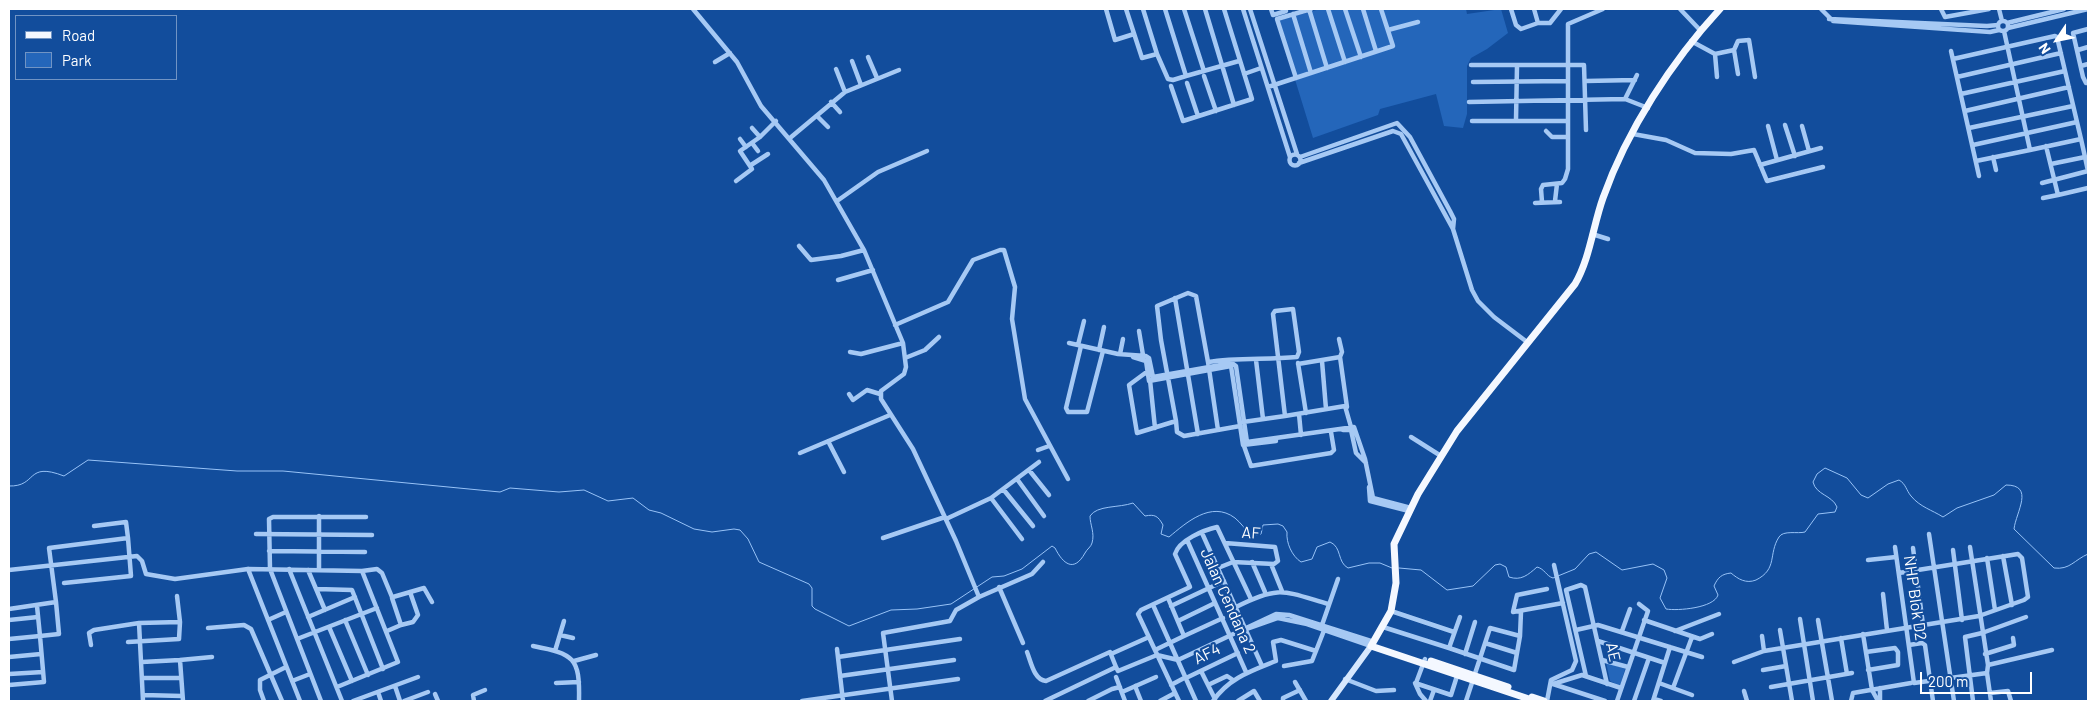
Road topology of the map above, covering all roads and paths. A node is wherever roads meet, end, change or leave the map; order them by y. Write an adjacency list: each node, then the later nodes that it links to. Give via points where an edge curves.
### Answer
1 (693, 9): 45 (street)
2 (1106, 9): 37 (street, via 1115,40)
3 (1126, 9): 37 (street)
4 (1143, 9): 46 (street)
5 (1165, 9): 73 (street)
6 (1184, 9): 69 (street)
7 (1205, 9): 61 (street)
8 (1224, 9): 53 (street)
9 (1243, 9): 62 (street)
10 (1250, 9): 55 (street)
11 (1271, 9): 12 (street, via 1273,15)
12 (1285, 9)
13 (1310, 9): 30 (street); 66 (street)
14 (1328, 9): 56 (street)
15 (1345, 9): 50 (street)
16 (1363, 9): 43 (street)
17 (1381, 9): 35 (street)
18 (1511, 9): 32 (street, via 1519,29)
19 (1534, 9): 32 (street)
20 (1603, 9): 59 (street, via 1568,24)
21 (1680, 9): 36 (street)
22 (1720, 9): 36 (main road)
23 (1821, 9): 33 (street, via 1829,19)
24 (1941, 9): 25 (street, via 1945,18)
25 (1989, 9)
26 (1999, 9): 33 (street)
27 (2064, 9): 33 (street)
28 (2088, 9): 33 (street)
29 (1558, 10): 32 (street, via 1550,23)
30 (1293, 14): 70 (street); 78 (street, via 1277,19)
31 (1418, 22): 35 (street)
32 (1538, 24)
33 (2003, 26): 39 (street)
34 (2088, 29): 42 (street, via 2073,34)
35 (1388, 30): 43 (street, via 1393,46)
36 (1700, 30): 38 (main road)
37 (1134, 34): 46 (street, via 1142,58)
38 (1691, 41): 47 (street); 102 (main road, via 1673,64)
39 (2008, 47): 48 (street, via 2055,36); 51 (street); 60 (street)
40 (2088, 47): 42 (street)
41 (1734, 50): 47 (street); 72 (street); 75 (street, via 1738,40 1749,40)
42 (2078, 50): 64 (street)
43 (1376, 51): 50 (street)
44 (1951, 51): 51 (street)
45 (730, 53): 54 (street); 110 (street, via 761,106)
46 (1156, 54): 73 (street, via 1169,80)
47 (1715, 54): 74 (street)
48 (2061, 54): 60 (street); 68 (street)
49 (868, 57): 77 (street)
50 (1361, 57): 56 (street)
51 (1953, 59): 76 (street)
52 (852, 61): 86 (street)
53 (1239, 61): 61 (street); 71 (street)
54 (715, 62)
55 (1267, 62): 62 (street); 87 (street)
56 (1345, 62): 66 (street)
57 (2088, 64): 64 (street)
58 (1471, 65): 63 (street)
59 (1567, 65): 63 (street); 81 (street); 82 (street, via 1584,65)
60 (2012, 65): 76 (street); 83 (street)
61 (1222, 66): 69 (street); 100 (street)
62 (1261, 66): 71 (street); 89 (street)
63 (1517, 66): 79 (street)
64 (2081, 66): 85 (street)
65 (836, 68): 91 (street)
66 (1327, 68): 70 (street)
67 (898, 70): 77 (street)
68 (2065, 71): 83 (street); 90 (street)
69 (1204, 73): 73 (street); 104 (street)
70 (1311, 73): 78 (street)
71 (1244, 74): 100 (street, via 1252,99)
72 (1738, 74)
73 (1186, 76)
74 (1717, 76)
75 (1755, 77)
76 (1957, 77): 92 (street)
77 (877, 78): 86 (street)
78 (1296, 78): 87 (street)
79 (1516, 81): 80 (street); 81 (street); 97 (street)
80 (1473, 82)
81 (1567, 82): 95 (street)
82 (1586, 82): 93 (street, via 1636,78); 96 (street)
83 (2015, 82): 92 (street); 94 (street)
84 (1187, 83): 107 (street)
85 (2088, 83)
86 (861, 84): 91 (street)
87 (1275, 84): 89 (street); 141 (street)
88 (1171, 86): 107 (street, via 1182,120)
89 (1268, 87): 143 (street)
90 (2069, 88): 94 (street); 101 (street)
91 (845, 92): 98 (street)
92 (1961, 94): 103 (street)
93 (1625, 99): 96 (street); 102 (street)
94 (2019, 99): 103 (street); 108 (street)
95 (1568, 100): 96 (street); 97 (street); 112 (street)
96 (1586, 100): 120 (street)
97 (1516, 101): 99 (street); 109 (street)
98 (831, 102): 105 (street); 106 (street)
99 (1469, 102)
100 (1234, 104): 104 (street)
101 (2073, 106): 108 (street); 113 (street)
102 (1648, 108): 123 (main road)
103 (1965, 110): 119 (street)
104 (1216, 111): 107 (street)
105 (840, 112)
106 (817, 116): 117 (street); 126 (street)
107 (1198, 116)
108 (2023, 116): 119 (street); 122 (street)
109 (1516, 120): 111 (street); 112 (street)
110 (776, 121): 125 (street); 126 (street)
111 (1472, 121)
112 (1568, 121): 124 (street)
113 (2077, 122): 122 (street); 128 (street)
114 (1768, 126): 146 (street)
115 (1785, 126): 142 (street)
116 (1802, 126): 138 (street)
117 (828, 127)
118 (752, 128): 125 (street)
119 (1969, 128): 130 (street)
120 (1586, 130)
121 (1546, 132): 124 (street, via 1550,136)
122 (2026, 132): 130 (street); 134 (street)
123 (1633, 134): 151 (street, via 1666,140 1695,153 1731,154 1752,150 1757,154); 167 (main road, via 1612,175)
124 (1568, 137): 159 (street, via 1567,175 1564,182)
125 (760, 138): 129 (street)
126 (790, 138): 163 (street)
127 (740, 139): 132 (street)
128 (2081, 139): 131 (street); 145 (street)
129 (752, 142): 132 (street); 136 (street)
130 (1973, 145): 147 (street)
131 (2046, 146): 134 (street); 149 (street)
132 (746, 147): 135 (street)
133 (1822, 148): 138 (street)
134 (2030, 150): 144 (street)
135 (740, 151): 140 (street); 150 (street)
136 (758, 151)
137 (927, 151): 163 (street, via 878,172)
138 (1809, 151): 142 (street)
139 (768, 154): 150 (street)
140 (735, 156)
141 (1299, 156): 143 (street); 148 (street); 166 (street, via 1397,123 1402,125 1450,211 1454,220)
142 (1795, 156): 146 (street)
143 (1290, 157): 148 (street, via 1292,164)
144 (1993, 157): 147 (street); 153 (street)
145 (2085, 157): 149 (street); 154 (street)
146 (1777, 160): 151 (street)
147 (1976, 161): 155 (street)
148 (1299, 163): 166 (street, via 1393,131 1400,133)
149 (2050, 164): 156 (street)
150 (751, 165): 157 (street, via 752,171)
151 (1760, 165): 152 (street, via 1768,181)
152 (1823, 167)
153 (1996, 170)
154 (2088, 171): 156 (street)
155 (1979, 176)
156 (2055, 180): 158 (street); 161 (street)
157 (736, 182)
158 (2042, 182)
159 (1556, 184): 164 (street, via 1543,185 1540,189); 164 (street, via 1558,202)
160 (2088, 188): 161 (street)
161 (2058, 195): 162 (street)
162 (2043, 198)
163 (837, 201): 170 (street)
164 (1542, 202): 165 (street)
165 (1535, 203)
166 (1452, 229): 181 (street, via 1478,301)
167 (1592, 234): 168 (street); 181 (main road, via 1580,275)
168 (1608, 239)
169 (799, 246): 170 (street, via 811,260)
170 (864, 250): 171 (street)
171 (873, 270): 172 (street); 175 (street, via 890,318)
172 (838, 280)
173 (1175, 298): 197 (street, via 1191,293 1196,296); 198 (street); 200 (street, via 1156,307)
174 (1084, 321): 183 (street)
175 (896, 325): 182 (street); 220 (street, via 948,302 973,260 1004,250 1015,287 1012,319 1025,399)
176 (1104, 327): 184 (street)
177 (1139, 331): 187 (street)
178 (940, 337): 190 (street, via 925,350)
179 (1123, 339): 186 (street)
180 (1339, 339): 189 (street)
181 (1527, 342): 224 (main road)
182 (902, 343): 185 (street, via 861,354); 190 (street)
183 (1080, 346): 184 (street); 184 (street, via 1066,408 1068,412 1087,412)
184 (1101, 351): 186 (street); 199 (street, via 1144,358)
185 (850, 352)
186 (1120, 354): 187 (street)
187 (1143, 355): 199 (street, via 1149,358)
188 (1297, 357): 192 (street); 192 (street, via 1298,340 1294,310 1291,308 1274,312); 195 (street)
189 (1340, 357): 194 (street); 203 (street)
190 (905, 358): 202 (street, via 905,373)
191 (1242, 359): 193 (street); 196 (street); 197 (street, via 1232,358)
192 (1278, 359): 193 (street); 208 (street)
193 (1256, 360): 209 (street)
194 (1322, 361): 195 (street); 204 (street)
195 (1298, 364): 205 (street)
196 (1233, 365): 197 (street); 211 (street)
197 (1209, 366): 198 (street); 214 (street)
198 (1188, 372): 200 (street); 216 (street)
199 (1150, 375): 200 (street); 212 (street); 212 (street, via 1129,384 1135,430 1138,433)
200 (1168, 375): 210 (street)
201 (849, 394): 202 (street, via 853,400 867,390)
202 (880, 394): 207 (street)
203 (1347, 406): 204 (street); 213 (street)
204 (1326, 409): 205 (street)
205 (1306, 412): 206 (street)
206 (1299, 414): 208 (street); 217 (street)
207 (890, 415): 219 (street); 237 (street, via 913,449)
208 (1285, 416): 209 (street)
209 (1263, 419): 211 (street)
210 (1176, 422): 212 (street); 216 (street, via 1178,434)
211 (1242, 425): 214 (street); 217 (street, via 1248,443); 221 (street)
212 (1156, 428)
213 (1351, 428): 215 (street); 217 (street); 233 (street, via 1356,430 1374,499)
214 (1218, 430): 216 (street)
215 (1331, 432): 217 (street); 221 (street, via 1334,450 1331,454 1251,466)
216 (1198, 434)
217 (1302, 435): 221 (street)
218 (1411, 437): 224 (street)
219 (828, 441): 223 (street); 227 (street)
220 (1049, 446): 222 (street); 229 (street)
221 (1244, 446)
222 (1038, 450)
223 (800, 453)
224 (1441, 456): 233 (main road)
225 (1039, 462): 226 (street)
226 (1029, 470): 228 (street); 231 (street)
227 (844, 472)
228 (1017, 479): 230 (street); 235 (street)
229 (1068, 479)
230 (1003, 489): 232 (street); 239 (street)
231 (1048, 495)
232 (992, 498): 237 (street); 248 (street)
233 (1410, 510): 317 (main road, via 1394,544 1396,574)
234 (319, 516): 236 (street); 242 (street, via 273,517 269,519); 244 (street)
235 (1044, 516)
236 (366, 517)
237 (945, 518): 247 (street); 298 (street)
238 (94, 526): 246 (street, via 126,522)
239 (1033, 526)
240 (1202, 533): 249 (street); 250 (street, via 1217,527); 272 (street)
241 (256, 534): 242 (street)
242 (269, 534): 244 (street); 256 (street)
243 (1929, 534): 271 (street)
244 (320, 535): 245 (street); 254 (street)
245 (372, 535)
246 (128, 538): 259 (street); 267 (street, via 48,548)
247 (883, 538)
248 (1022, 539)
249 (1187, 540): 286 (street, via 1175,554); 288 (street, Jalan Cendana 2)
250 (1225, 543): 265 (street); 268 (street, AF, via 1275,547 1278,562)
251 (1895, 546): 260 (street, NHP Blok D2)
252 (1970, 547): 263 (street)
253 (1913, 548): 280 (street)
254 (320, 550): 256 (street); 257 (street); 278 (street)
255 (1953, 550): 269 (street)
256 (269, 551): 274 (street)
257 (365, 552)
258 (2003, 556): 261 (street); 308 (street); 308 (street, via 2018,554 2022,558 2028,593 2024,600)
259 (133, 557): 267 (street); 273 (street, via 142,561 146,574 169,579); 284 (street, via 130,577)
260 (1896, 557): 262 (street); 281 (street, NHP Blok D2)
261 (1987, 558): 263 (street); 316 (street)
262 (1868, 560)
263 (1971, 560): 269 (street); 323 (street)
264 (1043, 562): 285 (street, via 1032,574)
265 (1233, 562): 266 (street, AF); 272 (street); 300 (street)
266 (1252, 562): 268 (street, AF); 292 (street)
267 (51, 564): 276 (street); 301 (street)
268 (1271, 564): 290 (street)
269 (1955, 564): 271 (street); 334 (street)
270 (1554, 565): 304 (street)
271 (1934, 567): 280 (street); 339 (street)
272 (1218, 568): 283 (street)
273 (248, 569): 274 (street); 330 (street)
274 (270, 569): 275 (street); 318 (street)
275 (290, 569): 277 (street); 322 (street)
276 (9, 570)
277 (308, 570): 278 (street); 287 (street)
278 (319, 570): 279 (street)
279 (362, 570): 297 (street, via 381,571); 312 (street)
280 (1915, 571): 281 (street); 342 (street)
281 (1899, 573): 347 (street, NHP Blok D2)
282 (1338, 579): 305 (street)
283 (1224, 581): 288 (street); 311 (street)
284 (64, 583)
285 (999, 587): 298 (street); 380 (street)
286 (1190, 587): 295 (street); 299 (street)
287 (316, 589): 296 (street, via 351,589); 315 (street)
288 (1209, 589): 295 (street); 303 (street, Jalan Cendana 2)
289 (1547, 589): 319 (street, via 1518,595 1514,613)
290 (1282, 591): 292 (street); 305 (street)
291 (410, 592): 297 (street); 302 (street, via 424,588); 341 (street, via 418,614 413,622)
292 (1265, 592): 300 (street)
293 (1883, 594): 352 (street)
294 (177, 596): 336 (street)
295 (1194, 596): 310 (street)
296 (355, 597): 315 (street); 320 (street)
297 (392, 597): 341 (street)
298 (979, 597): 394 (street, via 956,610 949,621 887,631 883,634)
299 (1168, 598): 307 (street); 310 (street)
300 (1251, 599): 311 (street)
301 (56, 602): 309 (street); 362 (street, via 59,634)
302 (432, 602)
303 (1216, 603): 327 (street, Jalan Cendana 2); 335 (street)
304 (1563, 603): 319 (street); 470 (street, via 1575,664 1572,670 1554,678)
305 (1328, 604): 345 (street)
306 (1639, 604): 332 (street, via 1648,610)
307 (1152, 605): 368 (street, via 1138,612); 381 (street)
308 (2012, 605): 316 (street)
309 (37, 606): 314 (street); 324 (street)
310 (1171, 606): 335 (street)
311 (1236, 607): 349 (street)
312 (377, 608): 320 (street); 355 (street)
313 (1630, 609): 353 (street)
314 (9, 610)
315 (325, 610): 322 (street)
316 (1996, 610): 323 (street)
317 (1391, 611): 346 (main road); 356 (street)
318 (286, 612): 330 (street); 374 (street)
319 (1521, 612): 365 (street)
320 (361, 614): 331 (street); 430 (street)
321 (1719, 614): 354 (street)
322 (308, 616): 357 (street)
323 (1979, 616): 334 (street); 358 (street)
324 (38, 617): 329 (street); 362 (street)
325 (1460, 617): 356 (street)
326 (2026, 617): 358 (street)
327 (1223, 618): 363 (street); 364 (street, Jalan Cendana 2)
328 (1800, 619): 384 (street)
329 (9, 620)
330 (268, 620): 428 (street)
331 (345, 620): 344 (street); 442 (street)
332 (1644, 620): 354 (street); 366 (street, AE)
333 (1818, 620): 377 (street)
334 (1962, 620): 339 (street)
335 (1178, 621): 363 (street)
336 (180, 622): 340 (street); 379 (street, via 179,638)
337 (564, 622): 361 (street)
338 (1475, 622): 406 (street)
339 (1944, 622): 342 (street); 450 (street)
340 (138, 623): 379 (street); 385 (street, via 92,630 89,633)
341 (401, 625): 355 (street)
342 (1923, 625): 347 (street)
343 (1594, 626): 350 (street, AE); 350 (street, AE, via 1581,584 1566,590); 353 (street, AE); 376 (street, AE)
344 (329, 627): 357 (street); 460 (street)
345 (1324, 627): 349 (street, via 1276,614); 383 (street); 395 (street)
346 (1383, 627): 383 (main road); 389 (street)
347 (1907, 627): 352 (street); 386 (street, NHP Blok D2)
348 (208, 628): 440 (street, via 248,626 254,632)
349 (1245, 629): 364 (street); 425 (street)
350 (1576, 630): 445 (street)
351 (1780, 630): 390 (street)
352 (1887, 630): 360 (street)
353 (1622, 631): 366 (street, AE)
354 (1676, 631): 369 (street)
355 (387, 632): 430 (street, via 398,662)
356 (1454, 632): 389 (street)
357 (314, 633): 374 (street); 478 (street)
358 (1982, 633): 407 (street); 446 (street, via 1967,636)
359 (1712, 634): 369 (street, via 1698,639)
360 (1863, 634): 371 (street); 401 (street)
361 (560, 635): 370 (street); 393 (street)
362 (40, 636): 373 (street); 405 (street)
363 (1184, 636): 381 (street)
364 (1231, 636): 403 (street, Jalan Cendana 2); 417 (street)
365 (1520, 636): 382 (street, via 1492,628); 404 (street)
366 (1639, 636): 388 (street, AE); 399 (street, AE)
367 (1762, 636): 396 (street)
368 (1149, 637): 398 (street); 402 (street)
369 (1692, 637): 400 (street)
370 (573, 638)
371 (1842, 638): 377 (street); 455 (street, via 1850,674)
372 (2013, 638): 407 (street, via 2014,645)
373 (9, 639)
374 (296, 639): 441 (street)
375 (960, 639): 394 (street)
376 (1598, 640): 399 (street); 418 (street, AE)
377 (1823, 641): 384 (street); 455 (street)
378 (128, 642): 379 (street)
379 (141, 642): 421 (street)
380 (1023, 642)
381 (1170, 642): 398 (street); 417 (street)
382 (1485, 643): 404 (street); 414 (street)
383 (1372, 644): 420 (main road); 457 (main road)
384 (1804, 644): 390 (street); 461 (street)
385 (91, 645)
386 (1909, 645): 462 (street, via 1925,645); 468 (street, NHP Blok D2)
387 (533, 646): 393 (street)
388 (1670, 647): 400 (street, AE); 423 (street)
389 (1449, 648): 406 (street)
390 (1784, 648): 396 (street); 427 (street)
391 (837, 649): 411 (street)
392 (2052, 650): 424 (street)
393 (555, 651): 419 (street, via 570,656)
394 (885, 651): 411 (street); 432 (street)
395 (1316, 651): 425 (street, via 1277,640 1272,644 1276,660); 426 (street, via 1312,661)
396 (1764, 651): 422 (street)
397 (1027, 652): 402 (street, via 1037,678 1046,682)
398 (1156, 652): 417 (street); 431 (street); 469 (street)
399 (1633, 652): 412 (street, AE); 429 (street, AE)
400 (1686, 652): 413 (street, AE); 480 (street)
401 (1866, 652): 434 (street); 434 (street, via 1895,648 1898,652 1898,665)
402 (1111, 653): 431 (street)
403 (1238, 653): 435 (street, AF4); 437 (street, Jalan Cendana 2)
404 (1517, 653): 414 (street, via 1515,670)
405 (41, 654): 409 (street); 436 (street)
406 (1465, 654): 414 (street)
407 (1985, 654): 424 (street)
408 (596, 655): 419 (street)
409 (9, 657)
410 (212, 657): 415 (street)
411 (838, 658): 443 (street)
412 (1649, 658): 423 (street, AE); 538 (street, AE)
413 (1702, 658)
414 (1480, 659): 454 (street)
415 (180, 660): 421 (street); 452 (street)
416 (954, 660): 432 (street)
417 (1178, 660): 453 (street)
418 (1602, 660): 429 (street); 471 (street, AE)
419 (574, 661): 463 (street)
420 (1424, 661): 444 (main road); 454 (main road); 466 (street)
421 (142, 662): 451 (street)
422 (1734, 662)
423 (1665, 663): 467 (street)
424 (1988, 665): 438 (street)
425 (1262, 666): 437 (street)
426 (1284, 666)
427 (1786, 666): 433 (street); 473 (street)
428 (286, 667): 440 (street); 459 (street)
429 (1628, 667): 479 (street, AE)
430 (383, 669): 442 (street)
431 (1118, 669): 448 (street); 520 (street)
432 (888, 670): 443 (street); 482 (street)
433 (1763, 670)
434 (1868, 670): 489 (street)
435 (1201, 671): 453 (street, AF4); 472 (street)
436 (43, 672): 439 (street); 474 (street, via 44,682)
437 (1246, 672): 458 (street)
438 (1987, 673): 446 (street); 494 (street)
439 (9, 674)
440 (271, 674): 506 (street, via 259,682); 507 (street)
441 (310, 674): 459 (street); 509 (street)
442 (368, 675): 460 (street)
443 (840, 676): 499 (street)
444 (1457, 676): 454 (main road); 497 (street)
445 (1586, 676): 470 (street, AE); 471 (street, AE)
446 (1970, 676): 450 (street); 548 (street)
447 (418, 677): 475 (street)
448 (1116, 677): 483 (street); 485 (street)
449 (1156, 677): 476 (street)
450 (1950, 677): 462 (street); 547 (street)
451 (143, 678): 452 (street); 496 (street)
452 (181, 678): 500 (street)
453 (1186, 678): 469 (street, AF4); 526 (street)
454 (1473, 678): 503 (main road); 534 (street); 535 (main road)
455 (1828, 678): 461 (street); 543 (street)
456 (958, 679): 482 (street)
457 (1345, 679): 487 (street, via 1376,691); 531 (main road)
458 (1234, 680): 472 (street, via 1227,676); 502 (street)
459 (292, 681): 508 (street)
460 (352, 681): 478 (street)
461 (1809, 681): 473 (street); 542 (street)
462 (1930, 681): 468 (street); 546 (street)
463 (578, 682): 465 (street); 517 (street)
464 (1295, 682): 486 (street)
465 (556, 683)
466 (1416, 683): 488 (street); 532 (street, via 1420,694)
467 (1659, 683): 480 (street); 504 (street)
468 (1913, 683): 481 (street)
469 (1171, 684): 493 (street)
470 (1551, 684): 503 (street); 536 (street)
471 (1607, 684): 479 (street, AE)
472 (1208, 685): 502 (street)
473 (1789, 685): 477 (street); 541 (street)
474 (9, 686)
475 (394, 686): 491 (street); 513 (street)
476 (1135, 686): 485 (street); 523 (street)
477 (1771, 687)
478 (336, 688): 510 (street)
479 (1621, 688): 537 (street, AE)
480 (1673, 688): 498 (street)
481 (1880, 688): 489 (street); 545 (street)
482 (890, 689): 499 (street); 519 (street)
483 (1112, 689): 485 (street); 521 (street)
484 (485, 690): 516 (street, via 473,694)
485 (1121, 690): 522 (street)
486 (1300, 690): 529 (street, via 1283,698); 530 (street)
487 (1394, 690)
488 (1434, 690): 497 (street); 532 (street)
489 (1872, 690): 544 (street, via 1852,693); 545 (street)
490 (1744, 691): 540 (street)
491 (378, 692): 511 (street); 512 (street)
492 (428, 692): 501 (street)
493 (1175, 693): 524 (street); 525 (street)
494 (1990, 693): 549 (street); 550 (street, via 2008,691)
495 (435, 694): 515 (street)
496 (143, 695): 500 (street); 505 (street)
497 (1451, 695): 533 (street)
498 (1692, 695)
499 (843, 698): 518 (street)
500 (182, 699)
501 (418, 699): 514 (street)
502 (1214, 700)
503 (1545, 700)
504 (1653, 700): 539 (street)
505 (144, 701)
506 (264, 701)
507 (282, 701)
508 (300, 701)
509 (321, 701)
510 (342, 701)
511 (353, 701)
512 (381, 701)
513 (400, 701)
514 (404, 701)
515 (438, 701)
516 (474, 701)
517 (579, 701)
518 (802, 701)
519 (892, 701)
520 (1045, 701)
521 (1088, 701)
522 (1125, 701)
523 (1141, 701)
524 (1160, 701)
525 (1179, 701)
526 (1196, 701)
527 (1238, 701): 528 (street, via 1254,691)
528 (1260, 701)
529 (1283, 701)
530 (1306, 701)
531 (1330, 701)
532 (1428, 701)
533 (1449, 701)
534 (1466, 701)
535 (1535, 701)
536 (1605, 701)
537 (1617, 701)
538 (1634, 701)
539 (1661, 701)
540 (1746, 701)
541 (1792, 701)
542 (1813, 701)
543 (1832, 701)
544 (1852, 701)
545 (1879, 701)
546 (1933, 701)
547 (1954, 701)
548 (1973, 701)
549 (1991, 701)
550 (2011, 701)

